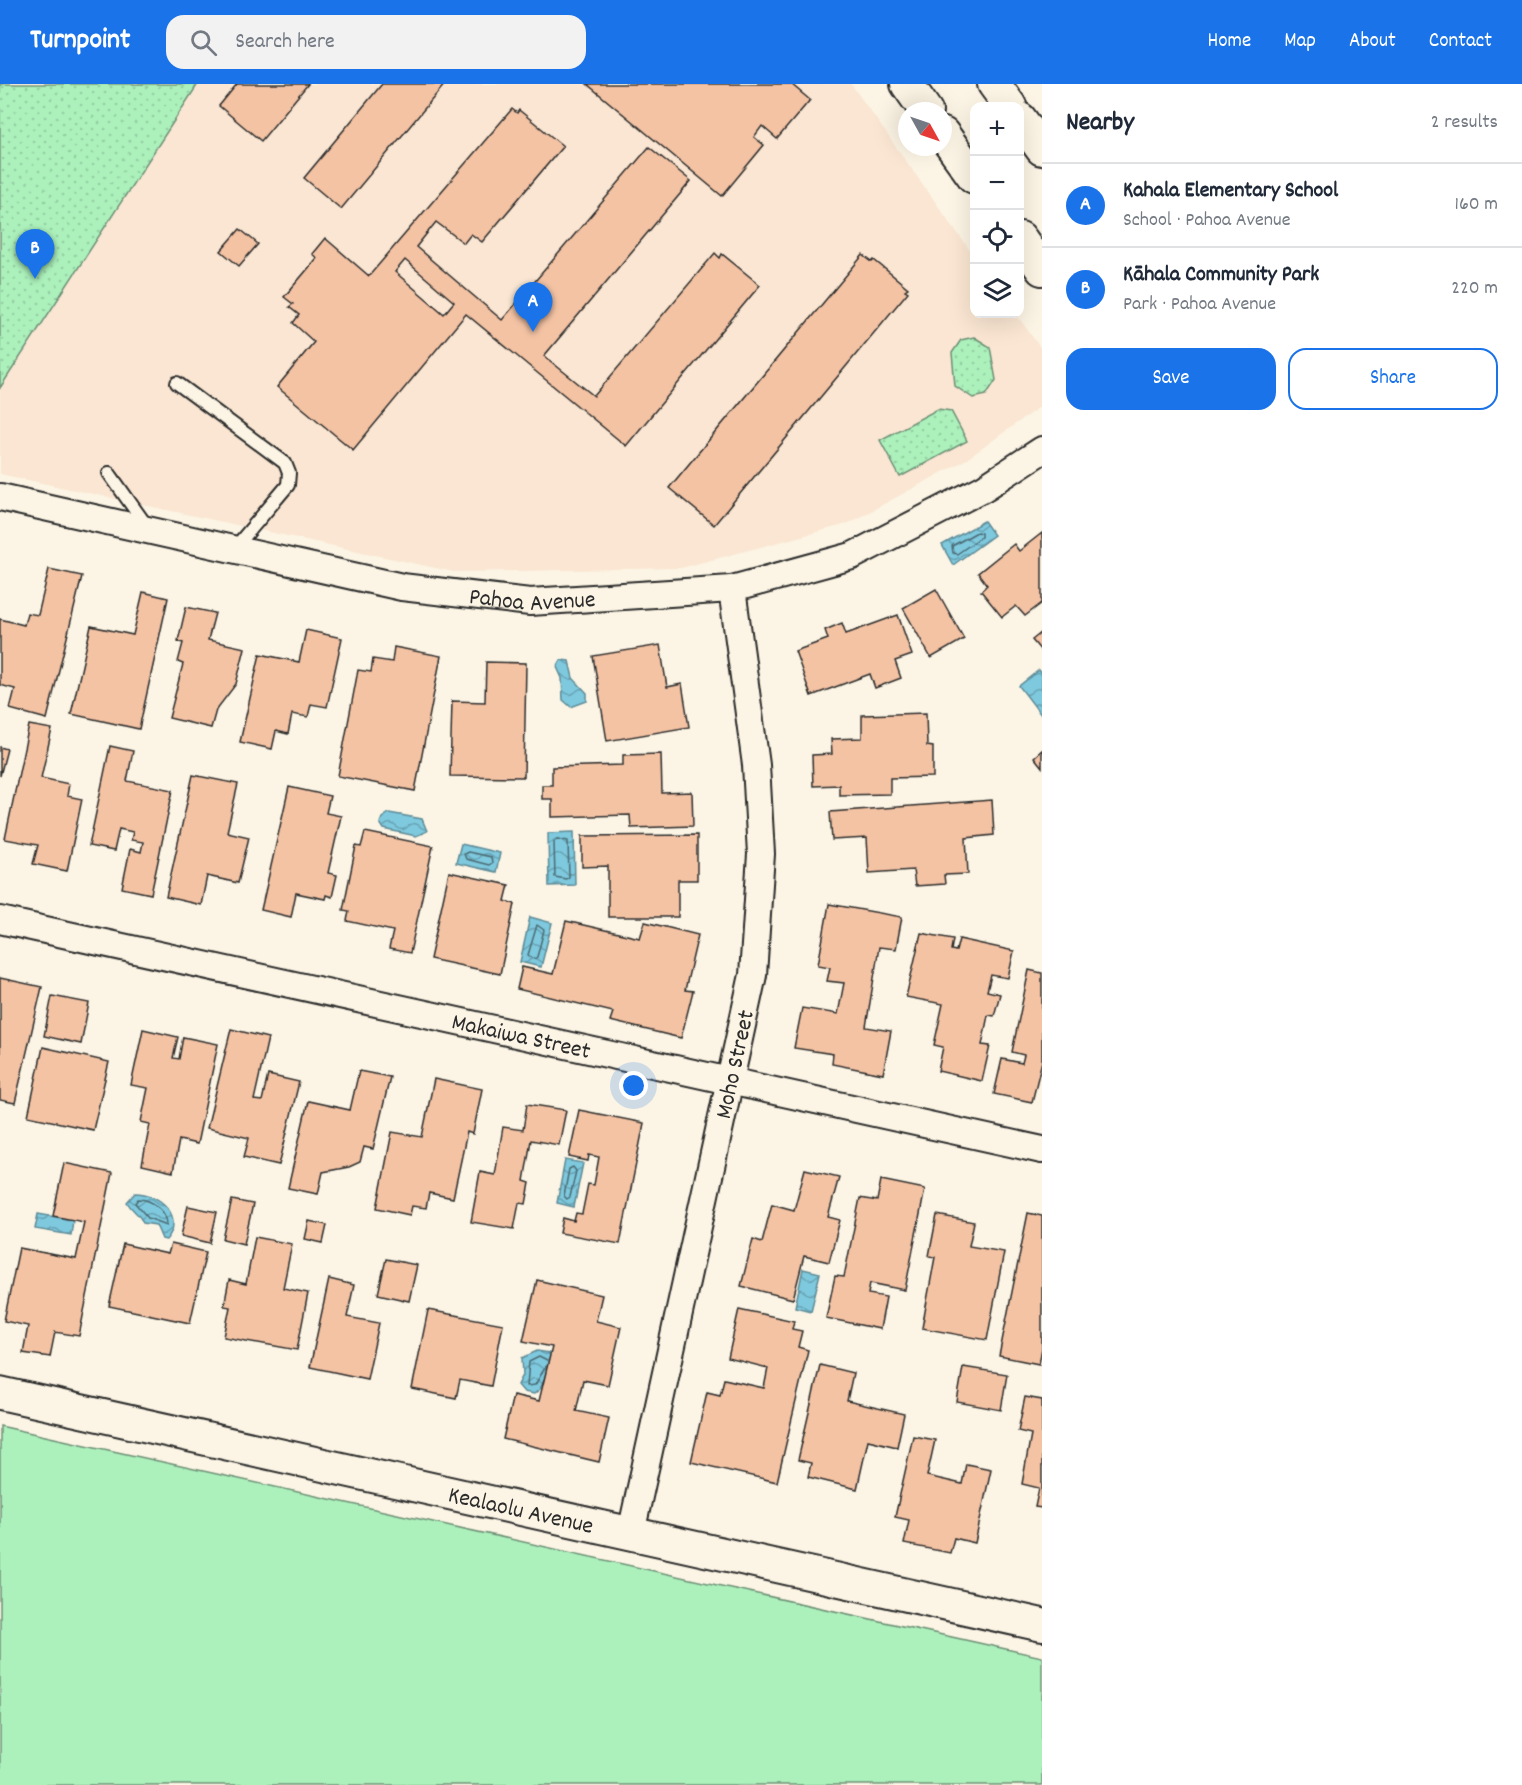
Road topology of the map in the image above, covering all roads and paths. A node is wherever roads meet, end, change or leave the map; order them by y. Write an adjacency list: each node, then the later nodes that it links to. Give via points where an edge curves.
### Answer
1 (907, 84): 3 (street)
2 (994, 84): 4 (street)
3 (920, 102)
4 (1007, 102)
5 (1024, 124): 7 (street)
6 (952, 146): 8 (street)
7 (1042, 149)
8 (970, 170)
9 (1024, 244): 10 (street)
10 (1042, 269)
11 (177, 383): 16 (lane, via 285,463 289,473 288,485)
12 (1042, 450): 17 (street, Pahoa Avenue, via 984,488 852,556)
13 (109, 473): 15 (lane)
14 (0, 497): 15 (street, Pahoa Avenue)
15 (149, 530): 16 (street, Pahoa Avenue)
16 (234, 549): 17 (street, Pahoa Avenue, via 402,587 530,602)
17 (732, 589): 19 (street, Moho Street, via 756,765 761,854 753,975)
18 (0, 920): 19 (street, Makaiwa Street)
19 (729, 1082): 20 (street, Makaiwa Street); 22 (street, Moho Street)
20 (1042, 1150)
21 (0, 1394): 22 (street, Kealaolu Avenue)
22 (631, 1533): 23 (street, Kealaolu Avenue)
23 (1042, 1625)

